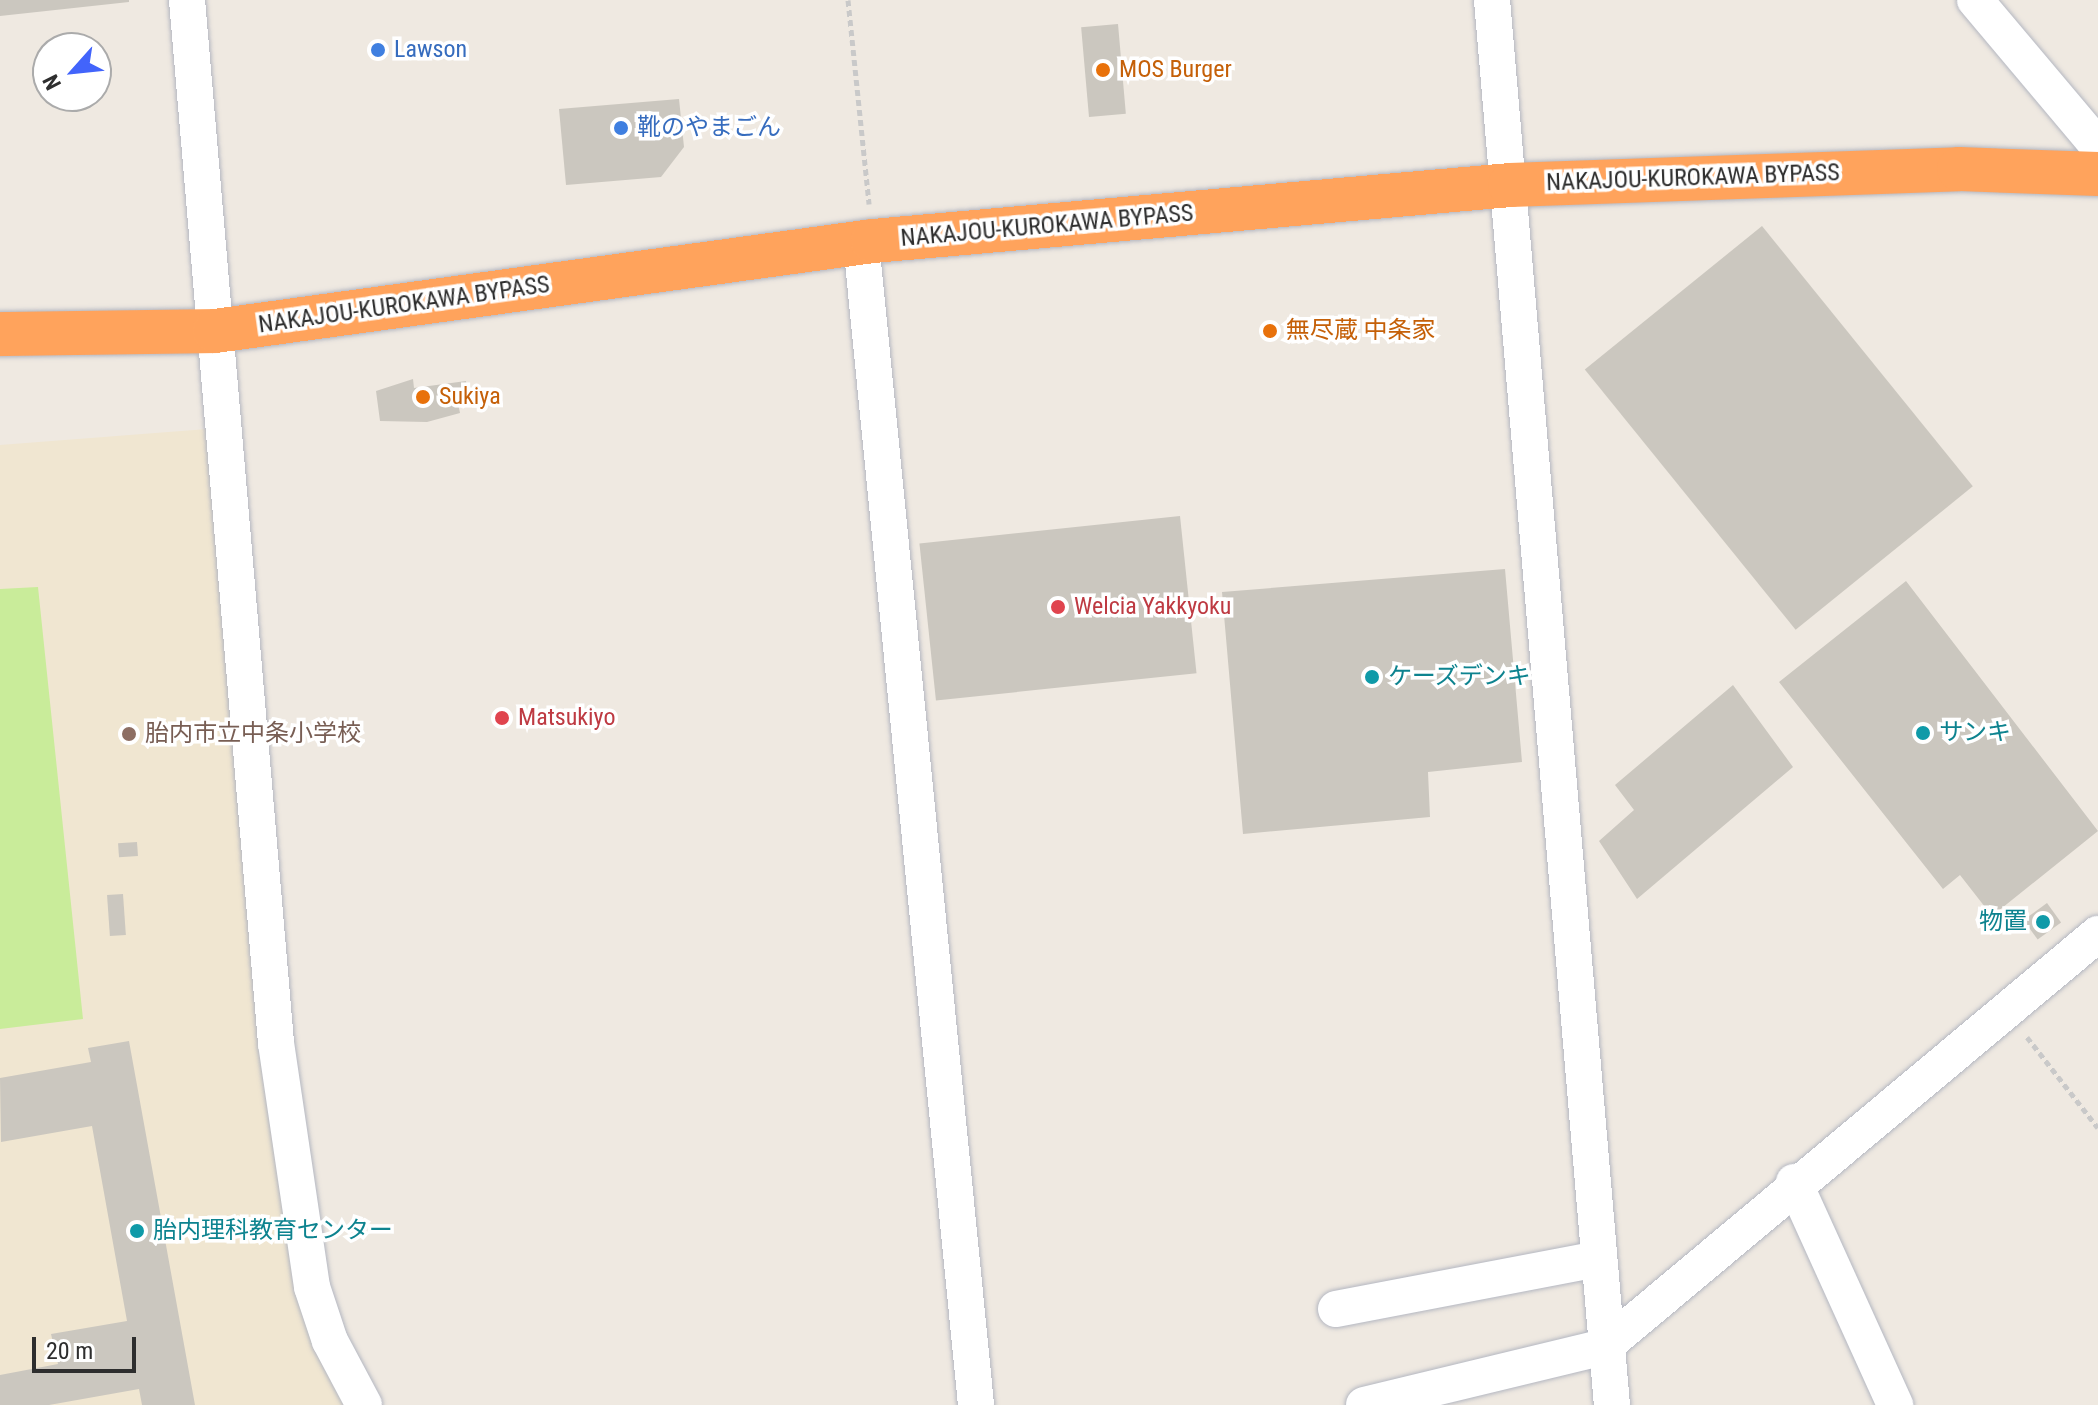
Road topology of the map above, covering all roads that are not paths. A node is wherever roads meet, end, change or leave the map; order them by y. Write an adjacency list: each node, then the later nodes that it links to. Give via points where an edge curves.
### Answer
1 (187, 0): 8 (street)
2 (1492, 0): 6 (street)
3 (1975, 0): 4 (street)
4 (2098, 146)
5 (2098, 174): 6 (highway, NAKAJOU-KUROKAWA BYPASS, via 1959,169)
6 (1510, 185): 7 (highway, NAKAJOU-KUROKAWA BYPASS); 12 (street)
7 (867, 242): 8 (highway, NAKAJOU-KUROKAWA BYPASS); 16 (street)
8 (215, 331): 9 (highway, NAKAJOU-KUROKAWA BYPASS); 15 (street, via 276,1043 312,1287 330,1341)
9 (0, 334)
10 (2098, 934): 11 (street)
11 (1794, 1182): 14 (street); 19 (street)
12 (1597, 1259): 13 (street); 14 (street)
13 (1336, 1309)
14 (1604, 1347): 17 (street); 18 (street)
15 (364, 1405)
16 (976, 1405)
17 (1364, 1405)
18 (1612, 1405)
19 (1895, 1405)

